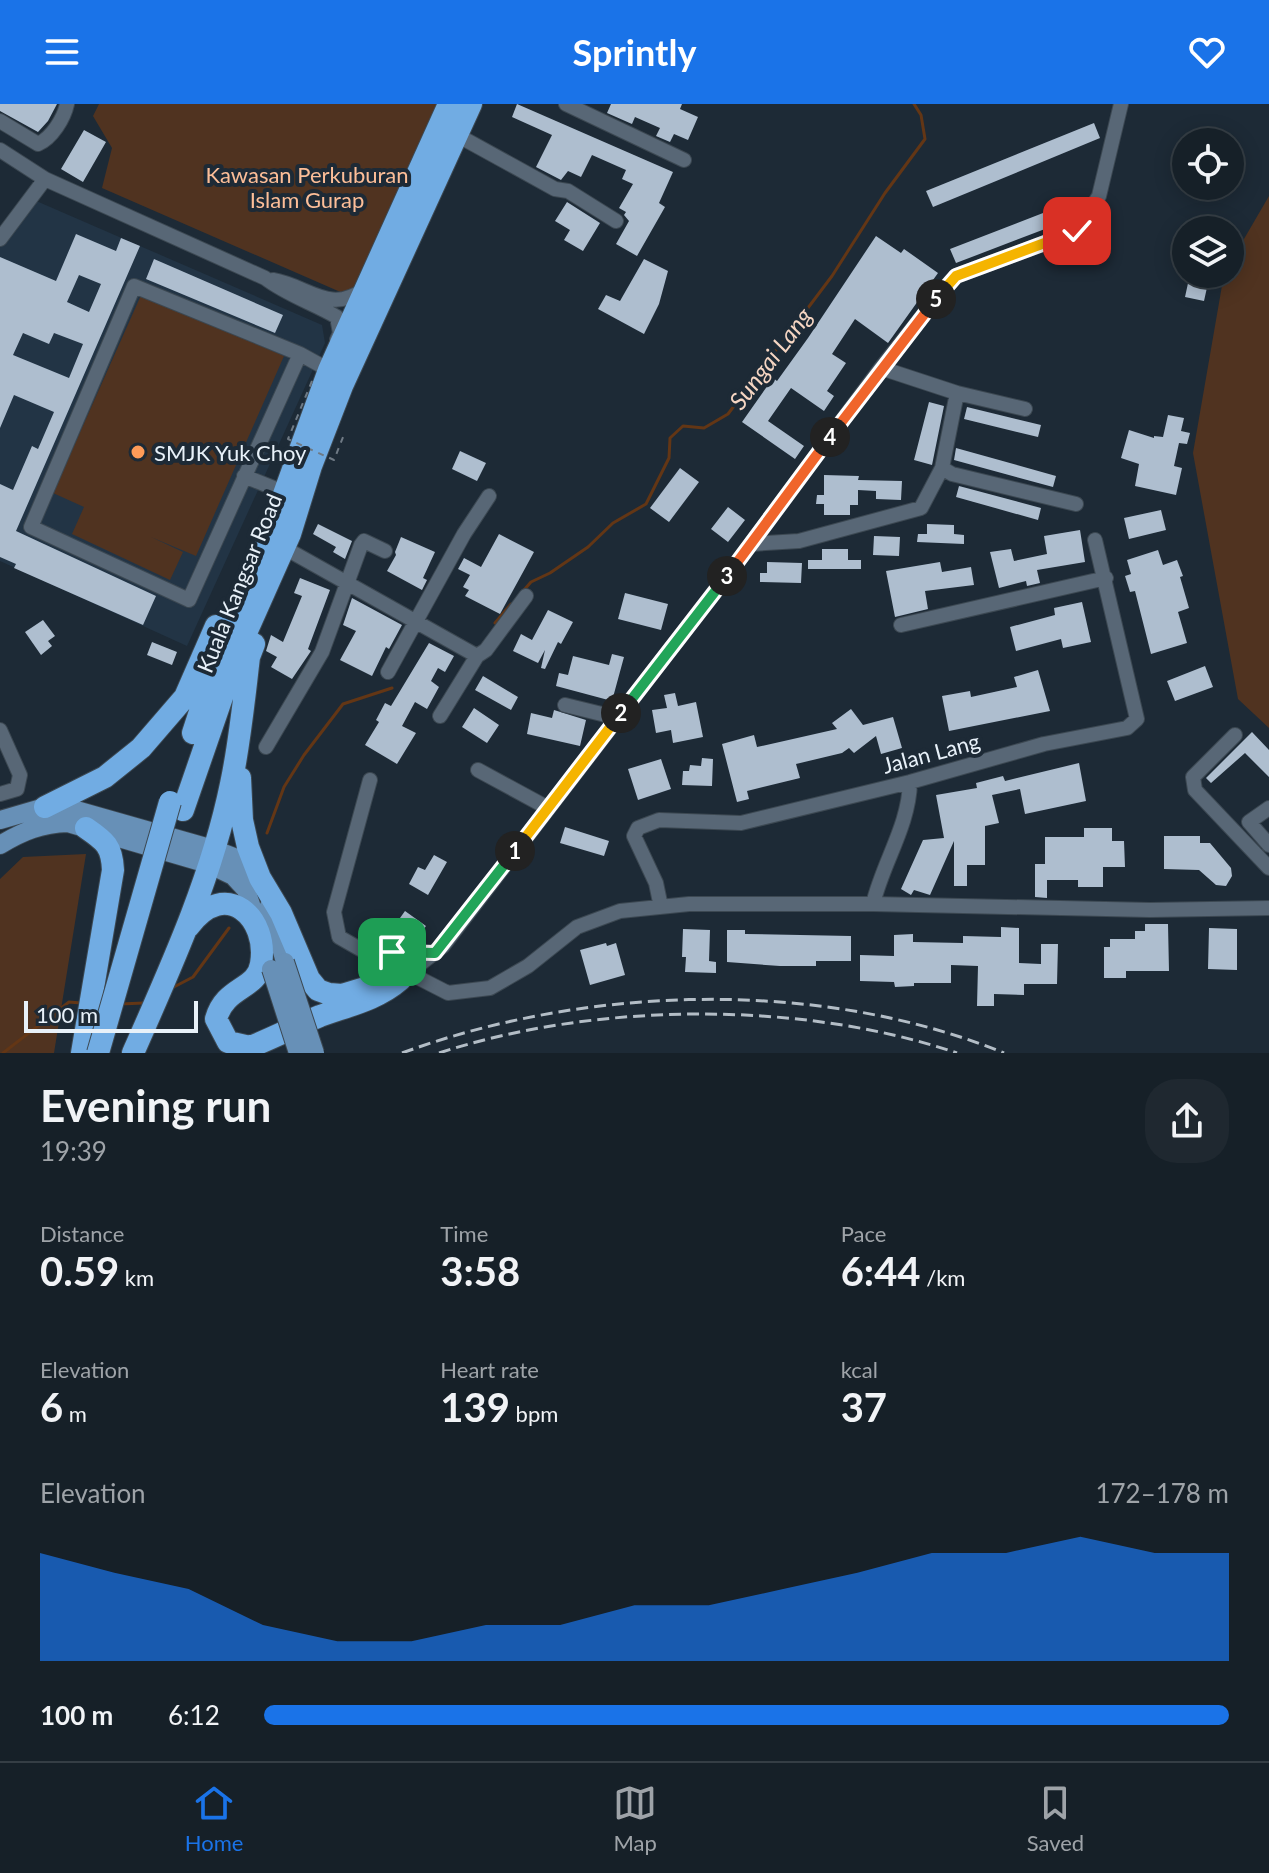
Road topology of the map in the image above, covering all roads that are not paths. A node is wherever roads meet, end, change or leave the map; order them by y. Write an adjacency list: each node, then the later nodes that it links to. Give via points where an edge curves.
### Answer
1 (67, 104): 6 (street, via 47,140 38,144)
2 (449, 104): 14 (highway, Kuala Kangsar Road)
3 (471, 104): 7 (highway, Kuala Kangsar Road)
4 (566, 104): 9 (street)
5 (1121, 104): 16 (street, via 1099,196 1077,231 956,276)
6 (0, 121)
7 (457, 135): 11 (street); 27 (highway, Kuala Kangsar Road, via 342,386 311,466)
8 (0, 150): 10 (street)
9 (684, 160)
10 (45, 179): 12 (street); 13 (street)
11 (616, 221)
12 (0, 239)
13 (265, 278): 14 (street, via 330,301 350,300); 17 (street, via 337,317 340,333)
14 (367, 286): 17 (highway, Kuala Kangsar Road)
15 (300, 354): 17 (street); 22 (street); 22 (street, via 134,286 31,527 189,600)
16 (881, 368): 18 (street); 28 (street)
17 (326, 369): 20 (highway, Kuala Kangsar Road)
18 (957, 393): 19 (street); 21 (street)
19 (1025, 409)
20 (302, 438): 23 (highway); 67 (highway, Kuala Kangsar Road, bridge, via 263,552 212,675)
21 (942, 468): 25 (street); 28 (street, via 921,508 799,541)
22 (244, 476): 23 (street)
23 (276, 489): 48 (highway, via 185,697 141,748 105,777)
24 (489, 496): 33 (street)
25 (1076, 504)
26 (1095, 540): 30 (street, Jalan Lang)
27 (290, 542): 31 (street); 42 (highway, via 249,657); 68 (highway, Kuala Kangsar Road, via 238,651 183,810)
28 (751, 544): 39 (street)
29 (385, 551): 31 (street, via 364,541)
30 (1106, 578): 34 (street); 46 (street, Jalan Lang, via 1137,719 1127,728 1044,744)
31 (346, 582): 33 (street); 43 (street, via 322,652)
32 (526, 596): 35 (street)
33 (417, 620): 35 (street); 36 (street)
34 (901, 625)
35 (477, 656): 38 (street)
36 (388, 672)
37 (565, 705): 39 (street)
38 (440, 716)
39 (618, 718): 49 (street)
40 (0, 730): 47 (street, via 20,783)
41 (1235, 735): 56 (street, via 1193,777 1195,790)
42 (238, 741): 55 (highway); 57 (highway, via 242,820)
43 (266, 747)
44 (478, 770): 49 (street)
45 (370, 780): 63 (street, via 334,912 339,937 360,949)
46 (910, 782): 58 (street, via 903,824); 59 (street, Jalan Lang, via 741,823 659,820 638,828 634,836)
47 (0, 794)
48 (45, 807): 51 (main road); 55 (main road, via 97,814)
49 (548, 808): 63 (street)
50 (1269, 808): 54 (street, via 1249,822)
51 (0, 820)
52 (86, 828): 53 (main road, via 44,824); 55 (main road); 66 (highway, via 112,853 113,870)
53 (0, 845)
54 (1269, 845)
55 (210, 856): 57 (main road, via 239,859); 61 (highway); 62 (main road, via 246,890)
56 (1267, 863)
57 (260, 878): 64 (main road); 65 (highway, via 318,990 342,995)
58 (873, 904): 59 (street); 60 (street)
59 (661, 907): 65 (street, via 620,911 577,927 490,988 448,993)
60 (1269, 908)
61 (184, 932): 62 (highway, via 209,905 228,903 245,913); 69 (highway)
62 (262, 938): 64 (main road); 65 (highway, via 254,980 228,996 216,1019 228,1042 238,1046 250,1047 352,1006)
63 (435, 953): 65 (street)
64 (278, 965): 70 (main road, bridge); 71 (main road, bridge)
65 (405, 977)
66 (82, 1053)
67 (98, 1053)
68 (114, 1053)
69 (133, 1053)
70 (298, 1053)
71 (315, 1053)

